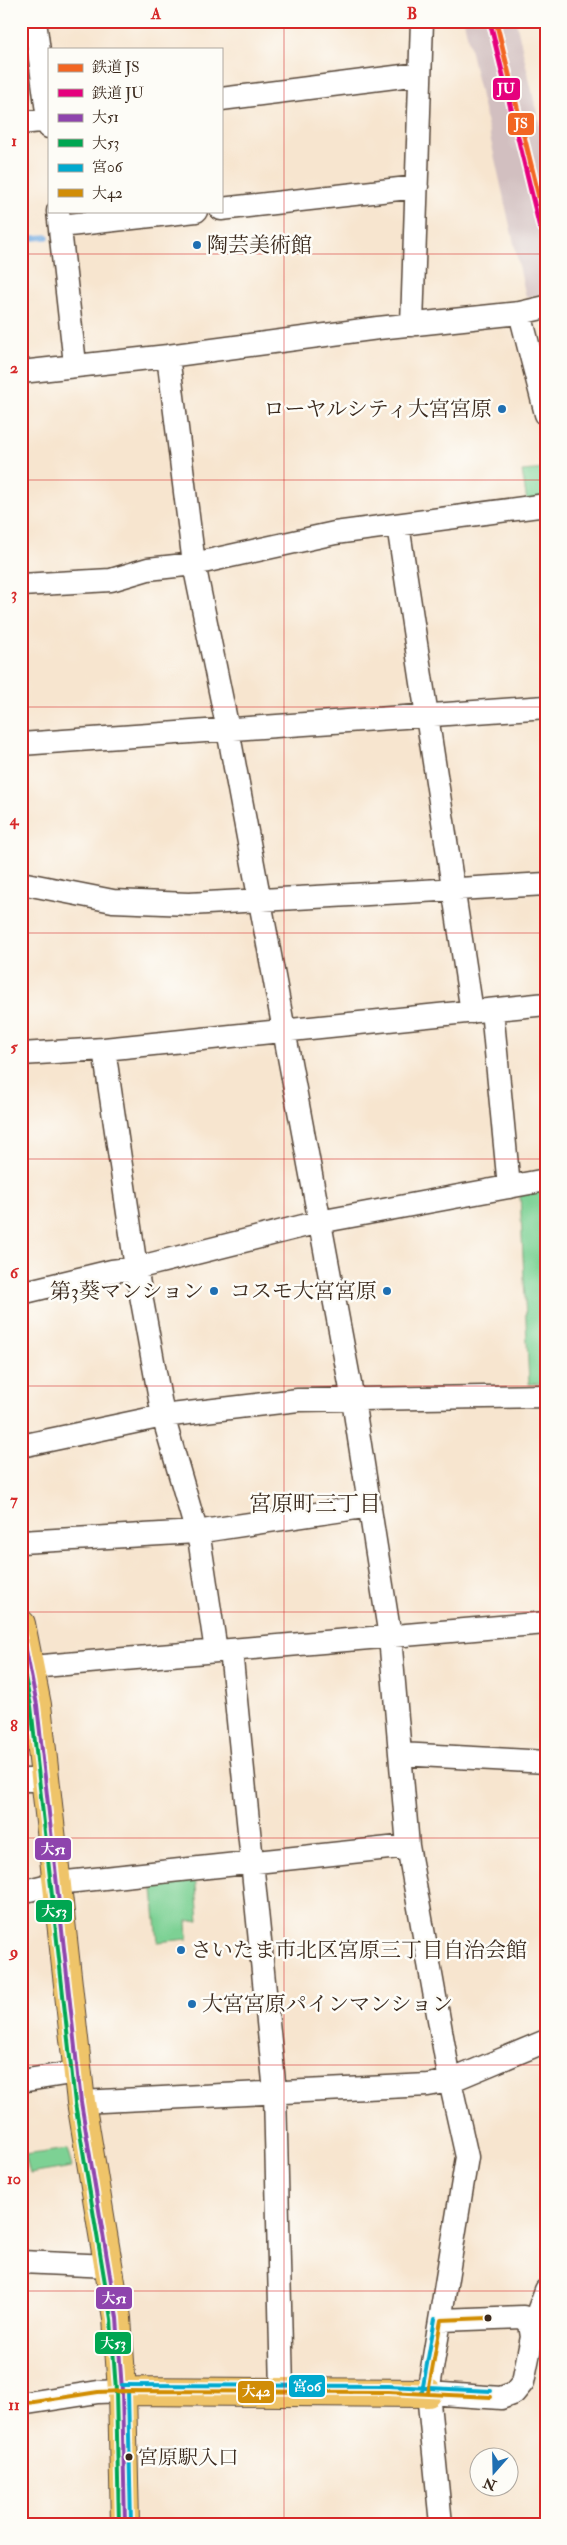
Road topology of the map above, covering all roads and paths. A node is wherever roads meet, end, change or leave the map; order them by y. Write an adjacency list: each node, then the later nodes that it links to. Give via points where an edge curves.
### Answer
1 (35, 21): 5 (street)
2 (422, 21): 3 (street)
3 (419, 74): 4 (street); 7 (street)
4 (222, 99)
5 (48, 122): 6 (street)
6 (21, 123)
7 (418, 187): 8 (street); 13 (street)
8 (222, 208)
9 (179, 212): 10 (street)
10 (59, 219): 15 (street)
11 (546, 307): 12 (street)
12 (520, 313): 13 (street); 17 (street)
13 (412, 325): 14 (street)
14 (168, 356): 15 (street); 20 (street)
15 (74, 364): 16 (street)
16 (21, 372)
17 (546, 414)
18 (546, 505): 19 (street)
19 (398, 525): 20 (street, via 336,532); 23 (street)
20 (194, 564): 21 (street, via 148,569 97,582); 24 (street)
21 (21, 585)
22 (546, 707): 23 (street)
23 (428, 716): 24 (street); 28 (street)
24 (228, 730): 25 (street); 29 (street)
25 (21, 744)
26 (21, 883): 29 (street, via 144,904)
27 (546, 884): 28 (street)
28 (452, 888): 29 (street); 31 (street)
29 (258, 899): 32 (street)
30 (546, 1004): 31 (street)
31 (482, 1011): 32 (street); 36 (street)
32 (285, 1030): 33 (street); 37 (street)
33 (104, 1049): 34 (street); 38 (street)
34 (21, 1054)
35 (546, 1180): 36 (street)
36 (509, 1187): 37 (street)
37 (319, 1222): 38 (street); 41 (street)
38 (136, 1268): 39 (street); 42 (street)
39 (21, 1293)
40 (546, 1396): 41 (street)
41 (353, 1400): 42 (street, via 298,1400); 44 (street)
42 (163, 1416): 43 (street); 45 (street)
43 (21, 1446)
44 (370, 1506): 45 (street); 49 (street)
45 (196, 1532): 46 (street); 50 (street)
46 (21, 1542)
47 (546, 1623): 49 (street)
48 (22, 1631): 51 (main road)
49 (390, 1637): 50 (street); 52 (street)
50 (224, 1651): 51 (street); 56 (street)
51 (32, 1667): 54 (main road)
52 (400, 1754): 53 (street); 55 (street)
53 (546, 1762)
54 (34, 1780): 57 (main road)
55 (408, 1846): 56 (street); 62 (street)
56 (252, 1862): 57 (street); 63 (street)
57 (57, 1883): 58 (street); 60 (main road)
58 (21, 1892)
59 (546, 2041): 62 (street)
60 (77, 2072): 61 (street); 64 (main road)
61 (21, 2081)
62 (450, 2081): 63 (street, via 428,2085); 68 (street, via 467,2157)
63 (275, 2092): 64 (street); 71 (street)
64 (81, 2102): 66 (main road)
65 (21, 2262): 66 (street)
66 (109, 2266): 70 (main road, via 117,2318)
67 (546, 2290): 69 (street)
68 (441, 2320): 69 (street, via 523,2317); 72 (street)
69 (530, 2324): 72 (street, via 532,2337 523,2382 514,2393 502,2398)
70 (122, 2391): 71 (main road); 73 (street); 74 (main road)
71 (282, 2391): 72 (main road)
72 (428, 2393): 75 (street)
73 (21, 2404)
74 (125, 2524)
75 (441, 2524)

